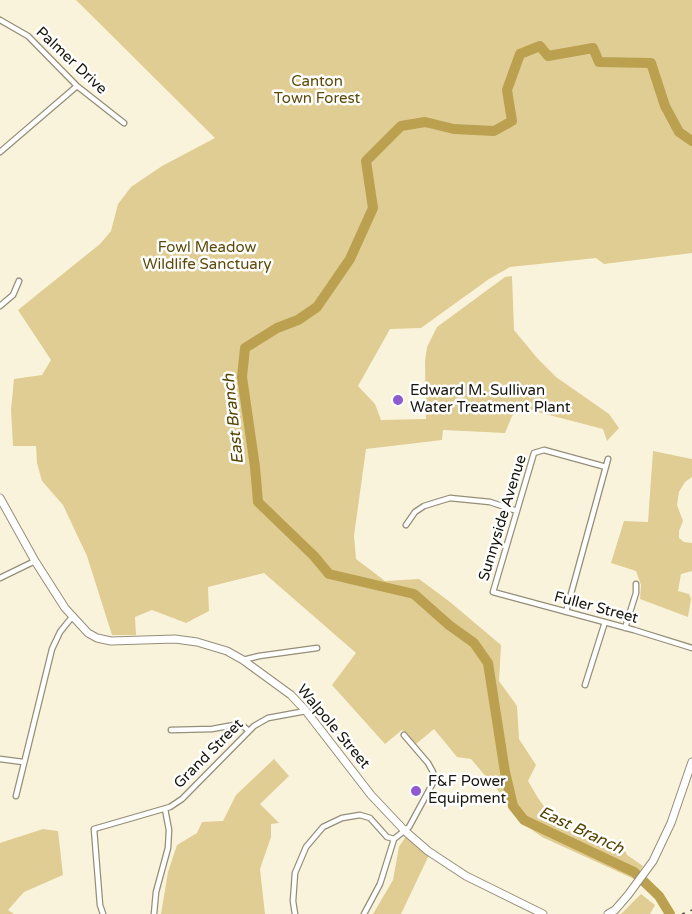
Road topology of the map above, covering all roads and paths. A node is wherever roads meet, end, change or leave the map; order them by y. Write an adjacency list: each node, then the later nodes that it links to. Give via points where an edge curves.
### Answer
1 (0, 20): 2 (street, Palmer Drive, via 28,36)
2 (77, 86): 3 (street, Palmer Drive); 4 (street)
3 (124, 123)
4 (0, 152)
5 (19, 281): 6 (street, via 13,295)
6 (0, 306)
7 (608, 459): 8 (street)
8 (606, 466): 10 (street, Sunnyside Avenue, via 536,451); 16 (street)
9 (0, 498): 12 (main road, Walpole Street)
10 (517, 511): 11 (street, via 490,502 450,498 424,506); 15 (street, Sunnyside Avenue)
11 (406, 525)
12 (35, 561): 13 (street); 17 (main road, Walpole Street)
13 (0, 578)
14 (636, 584): 19 (street)
15 (493, 592): 16 (street, Fuller Street)
16 (566, 612): 18 (street, Fuller Street)
17 (72, 617): 22 (main road, Walpole Street, via 97,638 197,642); 29 (street, via 52,649)
18 (605, 622): 19 (street, Fuller Street); 23 (street)
19 (625, 628): 21 (street, Fuller Street)
20 (317, 648): 22 (street)
21 (692, 648)
22 (243, 660): 24 (main road, Walpole Street, via 291,694)
23 (585, 685)
24 (306, 711): 26 (street, Grand Street, via 268,718); 33 (main road, Walpole Street, via 371,795)
25 (171, 730): 26 (street, via 234,725)
26 (249, 731): 32 (street, Grand Street, via 182,799)
27 (404, 735): 33 (street, via 428,763 434,781)
28 (0, 759): 29 (street)
29 (23, 762): 31 (street)
30 (692, 762): 35 (main road, via 661,845 635,887)
31 (16, 796)
32 (165, 809): 36 (street, Grand Street, via 94,829 99,905); 37 (street, via 168,848)
33 (405, 831): 34 (street); 40 (main road, Walpole Street, via 460,873)
34 (394, 839): 38 (street, via 387,837 370,818 360,815 323,827 306,847 295,873); 39 (street, via 380,884)
35 (612, 913)
36 (103, 914)
37 (153, 914)
38 (295, 914)
39 (364, 914)
40 (543, 914)

